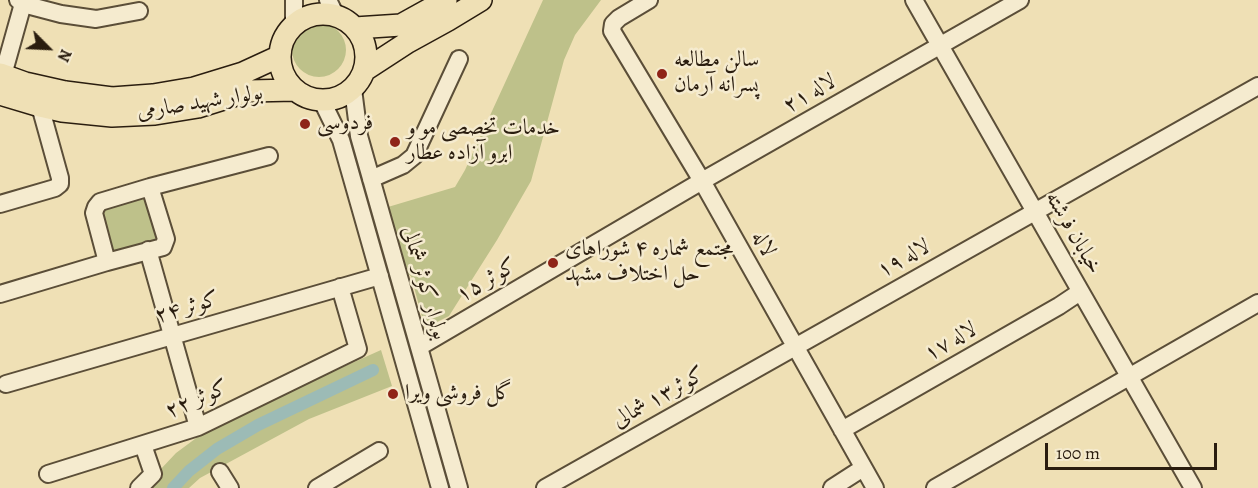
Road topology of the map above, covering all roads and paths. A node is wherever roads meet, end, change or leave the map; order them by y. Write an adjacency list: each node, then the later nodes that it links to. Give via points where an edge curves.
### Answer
1 (294, 0): 10 (street)
2 (446, 0): 11 (main road, via 401,25)
3 (481, 0): 15 (main road)
4 (649, 0): 24 (street, لاله, via 619,18 612,31)
5 (914, 0): 12 (street, خیابان فرشته)
6 (1020, 0): 12 (street, لاله ۲۱)
7 (22, 1): 9 (street, via 61,14 96,19); 16 (street)
8 (332, 8): 10 (main road); 11 (main road)
9 (139, 11)
10 (294, 26): 13 (main road)
11 (355, 28): 15 (main road, via 366,47)
12 (940, 46): 24 (street, لاله ۲۱); 27 (street, خیابان فرشته)
13 (280, 56): 16 (main road, بولوار شهید صارمی, via 243,73 153,95 112,98); 19 (main road, via 286,79)
14 (459, 59): 23 (street, via 414,156)
15 (365, 70): 18 (main road)
16 (1, 81): 21 (main road, بولوار شهید صارمی)
17 (1258, 86): 27 (street, لاله ۱۹)
18 (353, 89): 20 (main road, via 344,96); 23 (street, بولوار کوثر شمالی, via 359,136)
19 (295, 90): 20 (main road); 21 (main road, بولوار شهید صارمی, via 249,92 156,114 112,116)
20 (322, 101): 30 (street, بولوار کوثر شمالی, via 341,140)
21 (40, 106): 26 (street, via 60,184)
22 (269, 156): 25 (street)
23 (371, 179): 36 (street, بولوار کوثر شمالی)
24 (702, 181): 36 (street, کوثر ۱۵); 37 (street, لاله)
25 (150, 187): 28 (street, via 166,239 163,247); 29 (street, via 100,202 96,207 94,213)
26 (0, 204)
27 (1035, 211): 32 (street, خیابان فرشته); 37 (street, لاله ۱۹)
28 (148, 250): 29 (street); 35 (street)
29 (107, 262): 33 (street)
30 (380, 276): 31 (street, کوثر ۲۴); 50 (street, بولوار کوثر شمالی)
31 (340, 287): 35 (street, کوثر ۲۴); 40 (street, کوثر ۲۲, via 357,350)
32 (1080, 292): 38 (street, خیابان فرشته); 41 (street, لاله ۱۷)
33 (0, 294)
34 (1258, 303): 38 (street)
35 (172, 336): 39 (street, کوثر ۲۴); 40 (street)
36 (418, 347): 51 (street, بولوار کوثر شمالی)
37 (795, 347): 41 (street, لاله); 52 (street, کوثر۱۳ شمالی)
38 (1130, 377): 55 (street); 56 (street, خیابان فرشته)
39 (6, 384)
40 (198, 428): 42 (street, کوثر ۲۲)
41 (842, 430): 44 (street, لاله)
42 (143, 445): 46 (street, کوثر ۲۲); 47 (street, via 153,474)
43 (379, 451): 49 (street)
44 (863, 468): 53 (street); 54 (street, لاله)
45 (220, 472): 48 (street)
46 (48, 474)
47 (139, 488)
48 (230, 488)
49 (317, 488)
50 (440, 488)
51 (459, 488)
52 (545, 488)
53 (832, 488)
54 (875, 488)
55 (935, 488)
56 (1193, 488)

